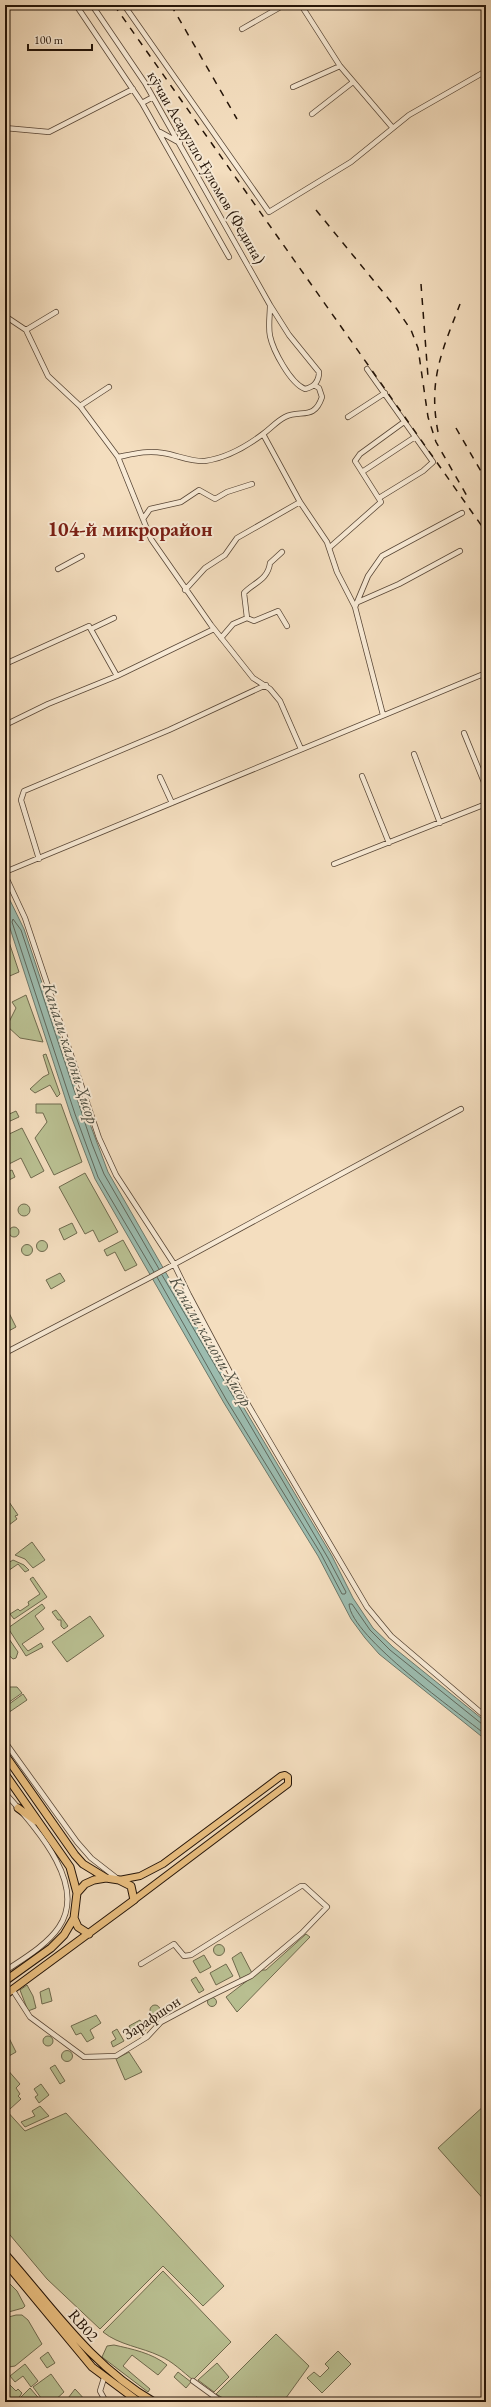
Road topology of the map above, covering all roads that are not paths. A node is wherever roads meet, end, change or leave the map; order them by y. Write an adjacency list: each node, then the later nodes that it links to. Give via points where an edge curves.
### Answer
1 (76, 5): 11 (street)
2 (92, 5): 12 (street, кӯчаи Асадулло Ғуломов (Федина))
3 (124, 5): 15 (street, кӯчаи Асадулло Ғуломов (Федина), via 269,212 351,162)
4 (284, 5): 6 (street)
5 (301, 5): 7 (street)
6 (242, 29)
7 (340, 66): 9 (street); 10 (street)
8 (486, 71): 15 (street, via 423,106)
9 (353, 82): 14 (street); 15 (street)
10 (293, 87)
11 (133, 89): 13 (street); 16 (street, кӯчаи Асадулло Ғуломов (Федина), via 49,132)
12 (153, 97): 13 (street); 18 (street, кӯчаи Асадулло Ғуломов (Федина))
13 (142, 103): 17 (street)
14 (312, 114)
15 (392, 127)
16 (5, 128)
17 (158, 131): 18 (street); 19 (street)
18 (180, 143): 20 (street, кӯчаи Асадулло Ғуломов (Федина))
19 (229, 257)
20 (270, 305): 25 (street, кӯчаи Асадулло Ғуломов (Федина), via 289,335 319,372 319,379); 25 (street, кӯчаи Асадулло Ғуломов (Федина), via 270,334 292,380 301,387 308,388)
21 (56, 312): 23 (street)
22 (5, 316): 23 (street)
23 (26, 330): 28 (street, via 48,376)
24 (367, 369): 27 (street)
25 (314, 385): 31 (street, via 319,388 322,397 314,410 307,414 292,414 283,418)
26 (109, 387): 28 (street)
27 (385, 393): 29 (street); 30 (street)
28 (80, 406): 33 (street)
29 (348, 417)
30 (404, 422): 32 (street); 34 (street, via 360,454 355,462)
31 (263, 434): 33 (street, via 232,453 205,461 151,451); 37 (street)
32 (415, 437): 34 (street); 36 (street, via 433,462)
33 (118, 458): 39 (street)
34 (362, 472): 36 (street)
35 (252, 484): 39 (street, via 227,492 215,500 199,490 181,502 150,509)
36 (379, 498): 40 (street, via 381,502)
37 (300, 502): 40 (street); 45 (street, via 237,538 225,555 205,568)
38 (462, 513): 46 (street, via 382,556 368,576)
39 (143, 519): 45 (street, via 151,539)
40 (329, 548): 47 (street, via 337,572)
41 (460, 551): 46 (street, via 400,584)
42 (282, 552): 49 (street, via 270,563 270,569 257,585 244,592)
43 (82, 556): 44 (street)
44 (58, 569)
45 (185, 590): 52 (street)
46 (358, 602): 47 (street)
47 (355, 607): 58 (street)
48 (114, 618): 51 (street)
49 (247, 618): 50 (street, via 254,621 278,611); 53 (street, via 233,624)
50 (287, 626)
51 (91, 629): 54 (street, via 89,626); 56 (street)
52 (214, 629): 53 (street); 56 (street)
53 (221, 638): 57 (street, via 253,678)
54 (5, 664)
55 (486, 673): 58 (street)
56 (117, 676): 59 (street, via 48,704)
57 (266, 685): 61 (street, via 280,701); 70 (street, via 169,730 24,791 21,800)
58 (383, 715): 61 (street)
59 (5, 725)
60 (464, 733): 65 (street)
61 (301, 749): 66 (street)
62 (414, 754): 68 (street)
63 (362, 776): 69 (street)
64 (160, 777): 66 (street)
65 (486, 787)
66 (172, 803): 70 (street)
67 (486, 804): 68 (street)
68 (440, 823): 69 (street)
69 (388, 843): 71 (street)
70 (38, 859): 72 (street)
71 (334, 864)
72 (5, 874): 74 (street, via 25,918 102,1144 116,1175)
73 (461, 1109): 74 (street)
74 (174, 1264): 75 (street); 76 (street, via 240,1391 367,1607 391,1636)
75 (5, 1353)
76 (486, 1717)
77 (5, 1742): 86 (street, via 77,1842 91,1858)
78 (5, 1755): 85 (highway, via 75,1855 83,1864)
79 (5, 1774): 84 (highway)
80 (5, 1792): 83 (street)
81 (253, 1798): 82 (main road); 82 (main road, via 281,1776 287,1776 290,1783); 86 (main road, via 153,1871)
82 (260, 1807): 88 (main road)
83 (18, 1808): 84 (highway); 92 (street, via 56,1860 65,1877 67,1907 59,1928)
84 (40, 1825): 87 (highway, via 70,1867)
85 (106, 1878): 86 (highway); 87 (highway, via 85,1884)
86 (119, 1880): 88 (highway, via 131,1886)
87 (77, 1893): 89 (highway)
88 (134, 1900): 90 (highway)
89 (74, 1918): 90 (highway, via 78,1927); 93 (highway, via 58,1941)
90 (89, 1934): 94 (highway)
91 (141, 1964): 94 (street, Зарафшон, via 174,1944 184,1956 191,1955 301,1886 327,1908 251,1976 161,2022 147,2037 116,2056 84,2057 30,2017)
92 (5, 1971)
93 (5, 1981)
94 (12, 1990): 95 (highway)
95 (5, 1995)
96 (5, 2254): 102 (highway, RB02, via 99,2363)
97 (5, 2262): 98 (highway, RB02, via 79,2353)
98 (104, 2378): 100 (street, via 100,2391); 101 (highway, RB02)
99 (193, 2381): 103 (street)
100 (106, 2402)
101 (139, 2402)
102 (154, 2402)
103 (222, 2402)

